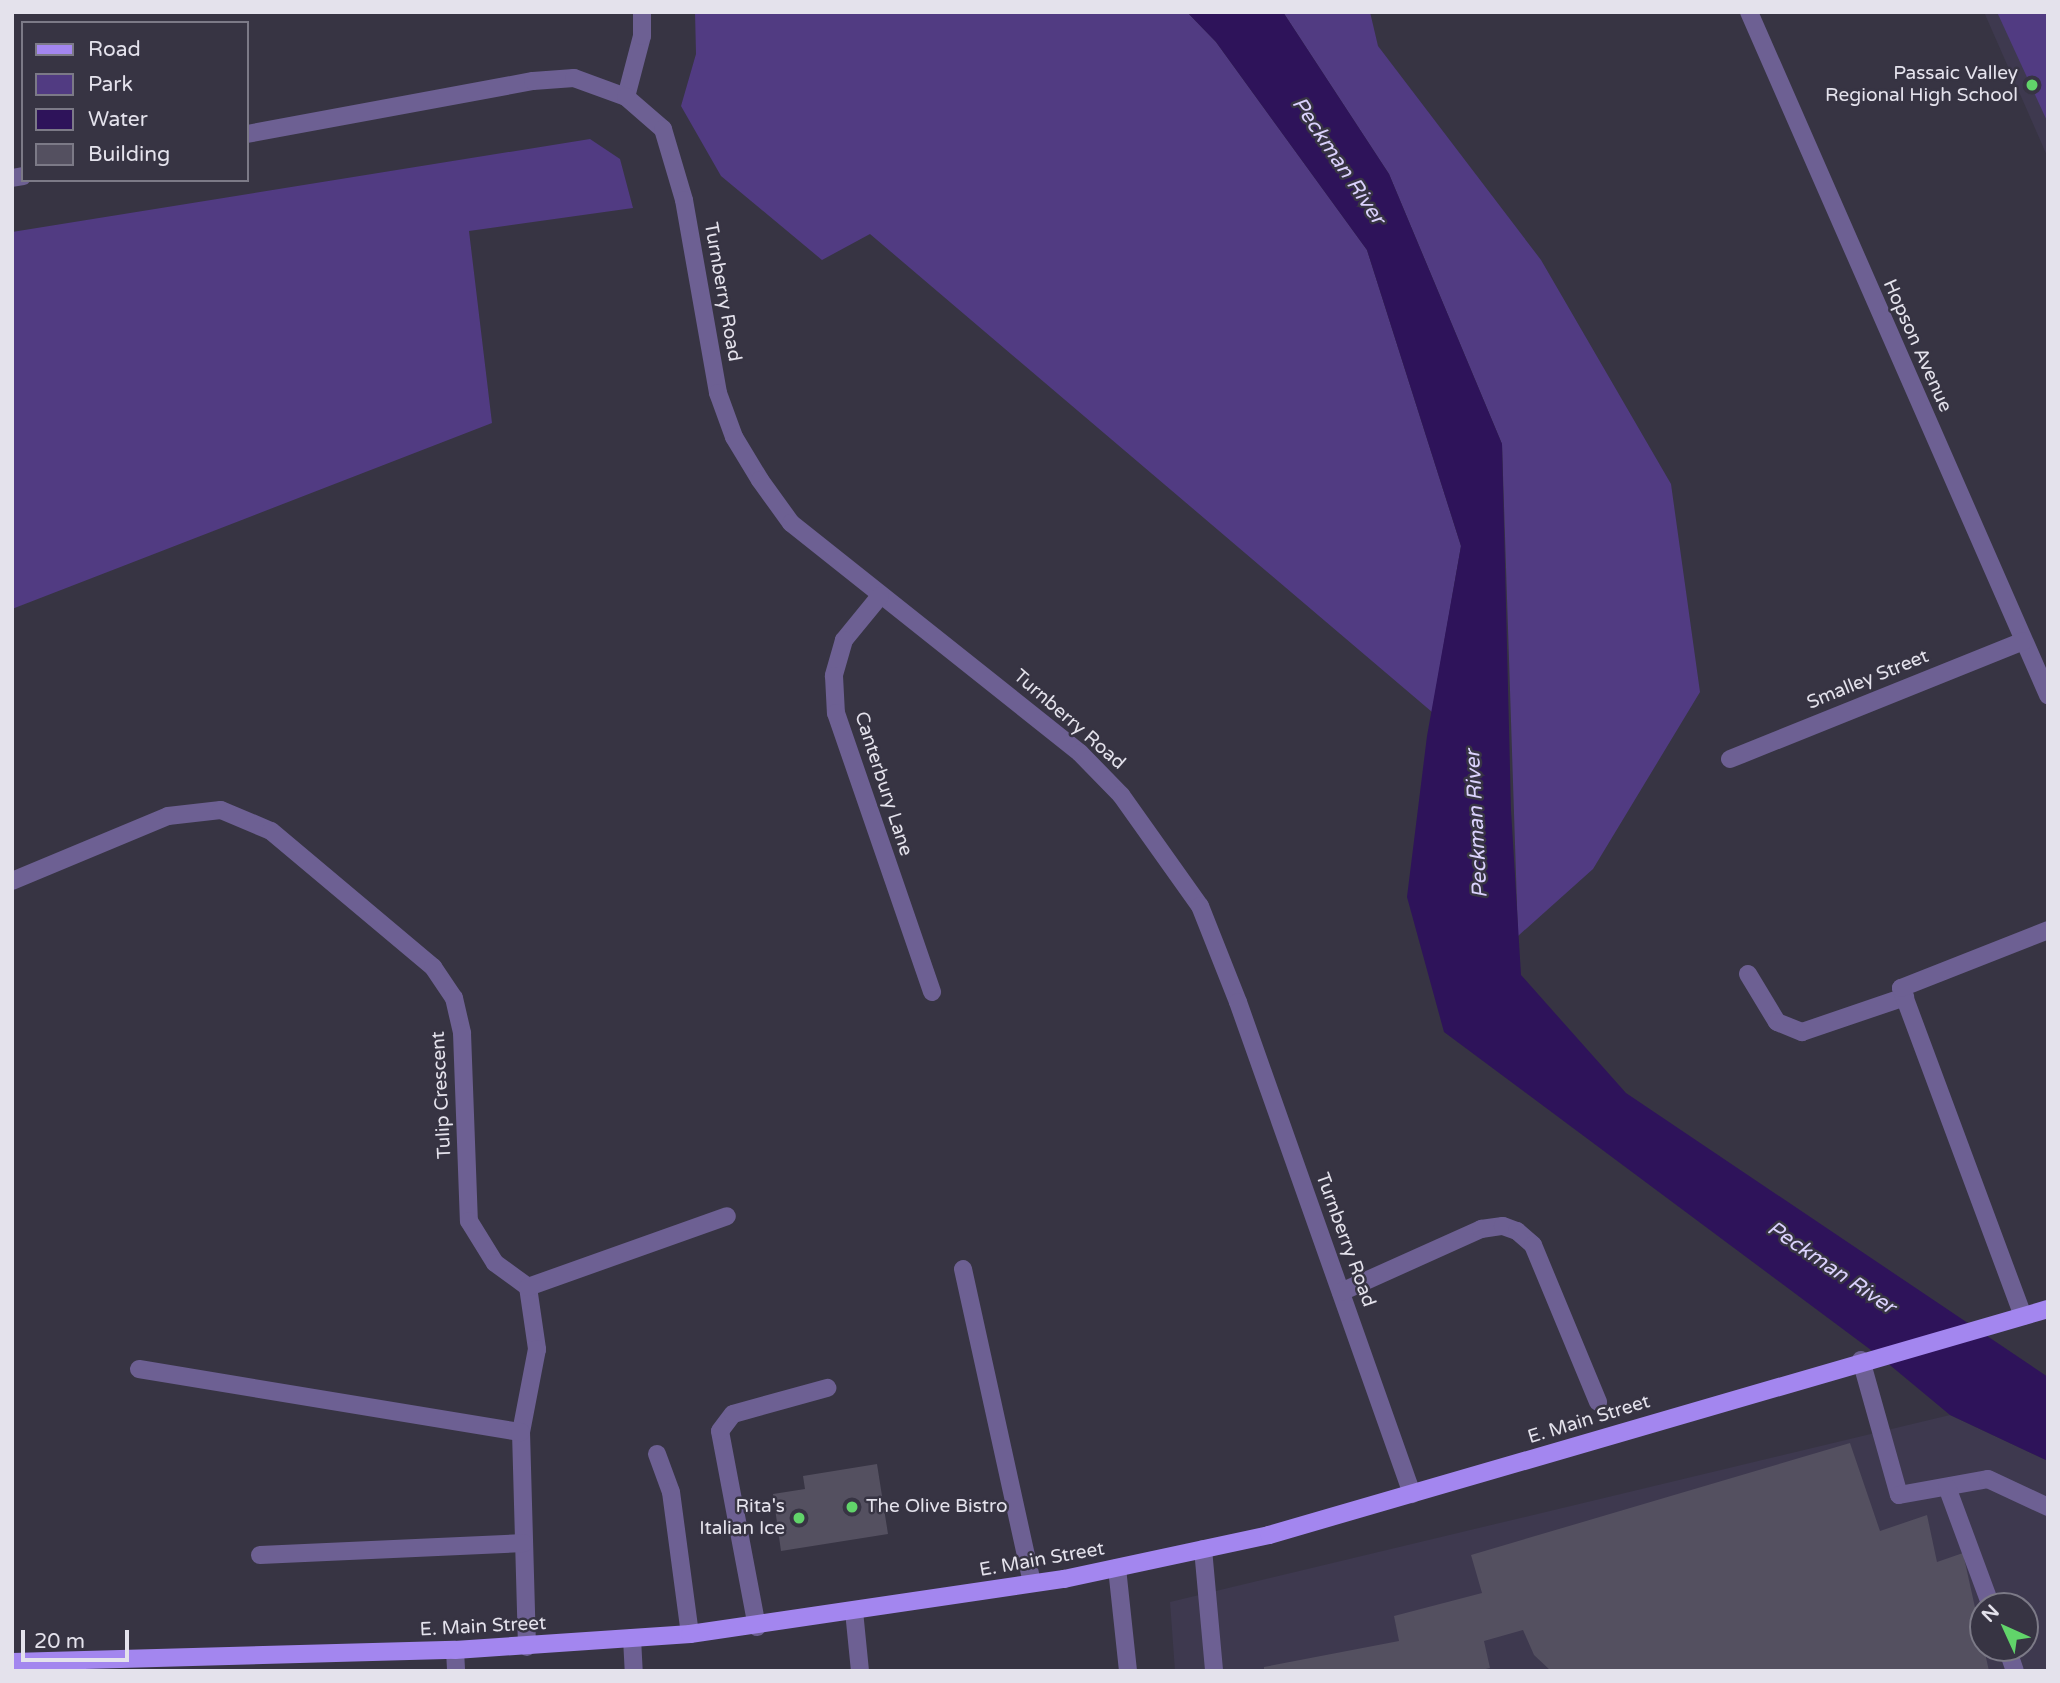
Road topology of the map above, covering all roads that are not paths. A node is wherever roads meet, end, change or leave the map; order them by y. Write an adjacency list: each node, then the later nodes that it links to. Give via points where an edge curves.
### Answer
1 (642, 12): 3 (street, via 642,36)
2 (1749, 12): 6 (street, Hopson Avenue)
3 (626, 97): 4 (street, Turnberry Road, via 574,78 533,81); 5 (street, Turnberry Road, via 663,129 684,200 718,393 734,438 790,523)
4 (248, 134)
5 (880, 596): 12 (street, Canterbury Lane, via 844,640 834,676 836,713); 17 (street, Turnberry Road, via 1080,753 1121,795 1163,849 1199,906 1224,966)
6 (2023, 640): 7 (street, Hopson Avenue); 8 (street, Smalley Street)
7 (2048, 695)
8 (1730, 759)
9 (12, 881): 16 (street, Tulip Crescent, via 168,816 221,810 271,831 433,967 454,998 462,1032 469,1221 495,1263)
10 (2048, 930): 13 (street, via 1901,988)
11 (1748, 974): 13 (street, via 1777,1021 1802,1032)
12 (932, 992)
13 (1905, 997): 19 (street)
14 (727, 1216): 16 (street)
15 (962, 1269): 33 (street)
16 (528, 1287): 24 (street, via 537,1349)
17 (1341, 1292): 23 (street, via 1481,1229 1503,1226 1517,1230 1533,1245); 27 (street, Turnberry Road)
18 (2048, 1309): 19 (main road, E. Main Street)
19 (2024, 1316): 20 (main road, E. Main Street)
20 (1866, 1359): 26 (street, via 1899,1495); 27 (main road, E. Main Street)
21 (139, 1369): 24 (street)
22 (827, 1388): 36 (street, via 733,1414 720,1431)
23 (1598, 1402)
24 (521, 1432): 29 (street)
25 (657, 1454): 37 (street, via 671,1492)
26 (1947, 1486): 28 (street, via 1988,1479); 34 (street)
27 (1412, 1494): 30 (main road, E. Main Street)
28 (2048, 1507)
29 (524, 1543): 31 (street); 39 (street)
30 (1203, 1549): 32 (main road, E. Main Street); 49 (street)
31 (260, 1555)
32 (1116, 1568): 33 (main road, E. Main Street); 48 (street)
33 (1032, 1583): 35 (main road, E. Main Street)
34 (1986, 1592)
35 (854, 1611): 36 (main road, E. Main Street); 47 (street)
36 (757, 1627): 37 (main road, E. Main Street)
37 (690, 1634): 38 (main road, E. Main Street)
38 (632, 1638): 39 (main road, E. Main Street); 46 (street)
39 (527, 1647): 40 (main road, E. Main Street)
40 (455, 1650): 42 (main road, E. Main Street); 45 (street)
41 (12, 1662): 43 (main road, E. Main Street)
42 (199, 1664): 44 (main road, E. Main Street)
43 (72, 1666): 44 (main road, E. Main Street)
44 (111, 1666)
45 (456, 1671)
46 (634, 1671)
47 (860, 1671)
48 (1128, 1671)
49 (1214, 1671)

